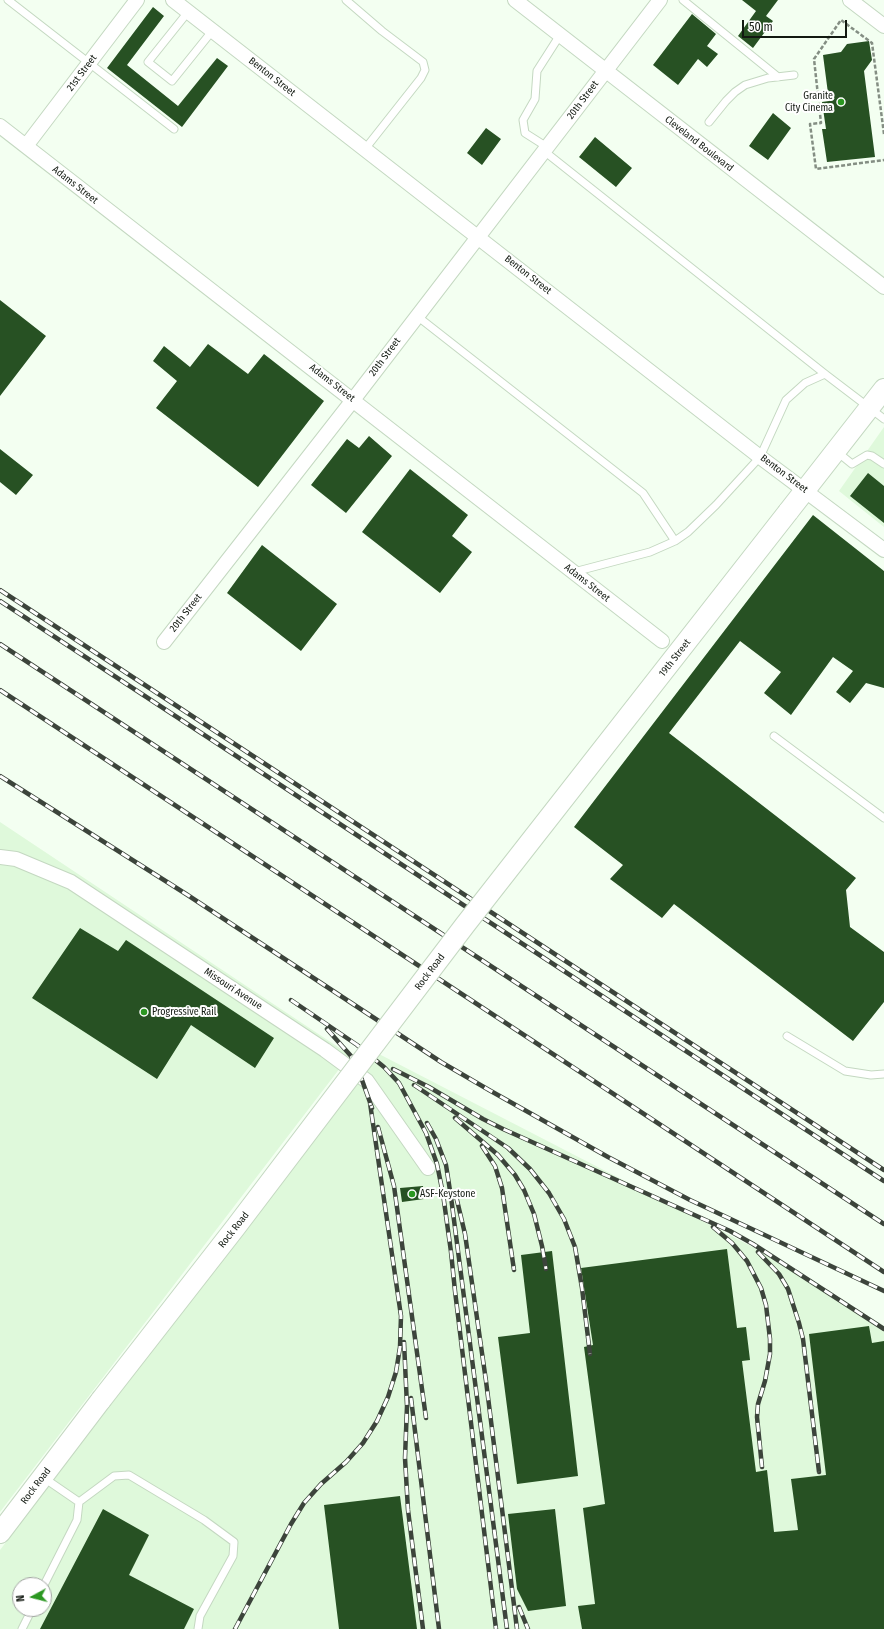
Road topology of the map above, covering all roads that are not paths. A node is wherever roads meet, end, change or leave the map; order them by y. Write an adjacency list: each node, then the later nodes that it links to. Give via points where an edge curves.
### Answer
1 (8, 0): 13 (lane)
2 (137, 0): 13 (street, 21st Street)
3 (173, 0): 9 (street, Benton Street)
4 (346, 0): 21 (lane, via 423,62 425,70 422,78)
5 (515, 0): 12 (street, Cleveland Boulevard)
6 (660, 0): 14 (street, 20th Street)
7 (683, 0): 16 (lane)
8 (850, 0): 10 (street)
9 (188, 12): 11 (street, Benton Street); 11 (lane, via 148,62 172,81)
10 (884, 26)
11 (212, 30): 21 (street, Benton Street)
12 (560, 36): 14 (street, Cleveland Boulevard); 22 (lane, via 537,71 535,99 523,120 524,133)
13 (90, 63): 19 (lane); 20 (street, 21st Street)
14 (606, 71): 22 (street, 20th Street); 24 (street, Cleveland Boulevard)
15 (794, 76): 16 (lane)
16 (778, 77): 17 (lane, via 745,85 730,96)
17 (709, 122)
18 (0, 126): 20 (street, Adams Street)
19 (174, 129)
20 (26, 146): 28 (street, Adams Street)
21 (365, 149): 23 (street, Benton Street)
22 (546, 149): 23 (street, 20th Street); 26 (lane)
23 (478, 237): 25 (street, 20th Street); 31 (street, Benton Street)
24 (884, 287)
25 (417, 316): 28 (street, 20th Street); 34 (lane, via 643,493)
26 (825, 374): 29 (lane); 31 (lane, via 805,383 786,400)
27 (884, 389): 29 (main road, 19th Street)
28 (353, 400): 36 (street, Adams Street); 38 (street, 20th Street)
29 (876, 413): 30 (main road, 19th Street)
30 (836, 451): 32 (lane, via 852,464 867,455); 33 (main road, 19th Street)
31 (760, 456): 33 (street, Benton Street); 34 (lane, via 700,522)
32 (884, 464)
33 (805, 491): 35 (street, Benton Street); 42 (main road, 19th Street, bridge)
34 (675, 541): 36 (lane, via 650,552)
35 (884, 550)
36 (574, 572): 37 (street, Adams Street)
37 (662, 641)
38 (164, 642)
39 (774, 736): 40 (lane)
40 (884, 818)
41 (0, 857): 45 (street, Missouri Avenue, via 16,859 71,882 325,1050 367,1081)
42 (465, 925): 46 (main road, Rock Road, bridge)
43 (787, 1036): 44 (lane, via 845,1071 870,1075)
44 (884, 1074)
45 (428, 1168)
46 (42, 1477): 47 (lane); 48 (main road, Rock Road)
47 (79, 1502): 49 (lane, via 77,1520); 52 (lane, via 114,1476 129,1475 204,1520 234,1542 232,1556 200,1616)
48 (0, 1533)
49 (48, 1577)
50 (28, 1617): 51 (lane)
51 (22, 1629)
52 (198, 1629)

